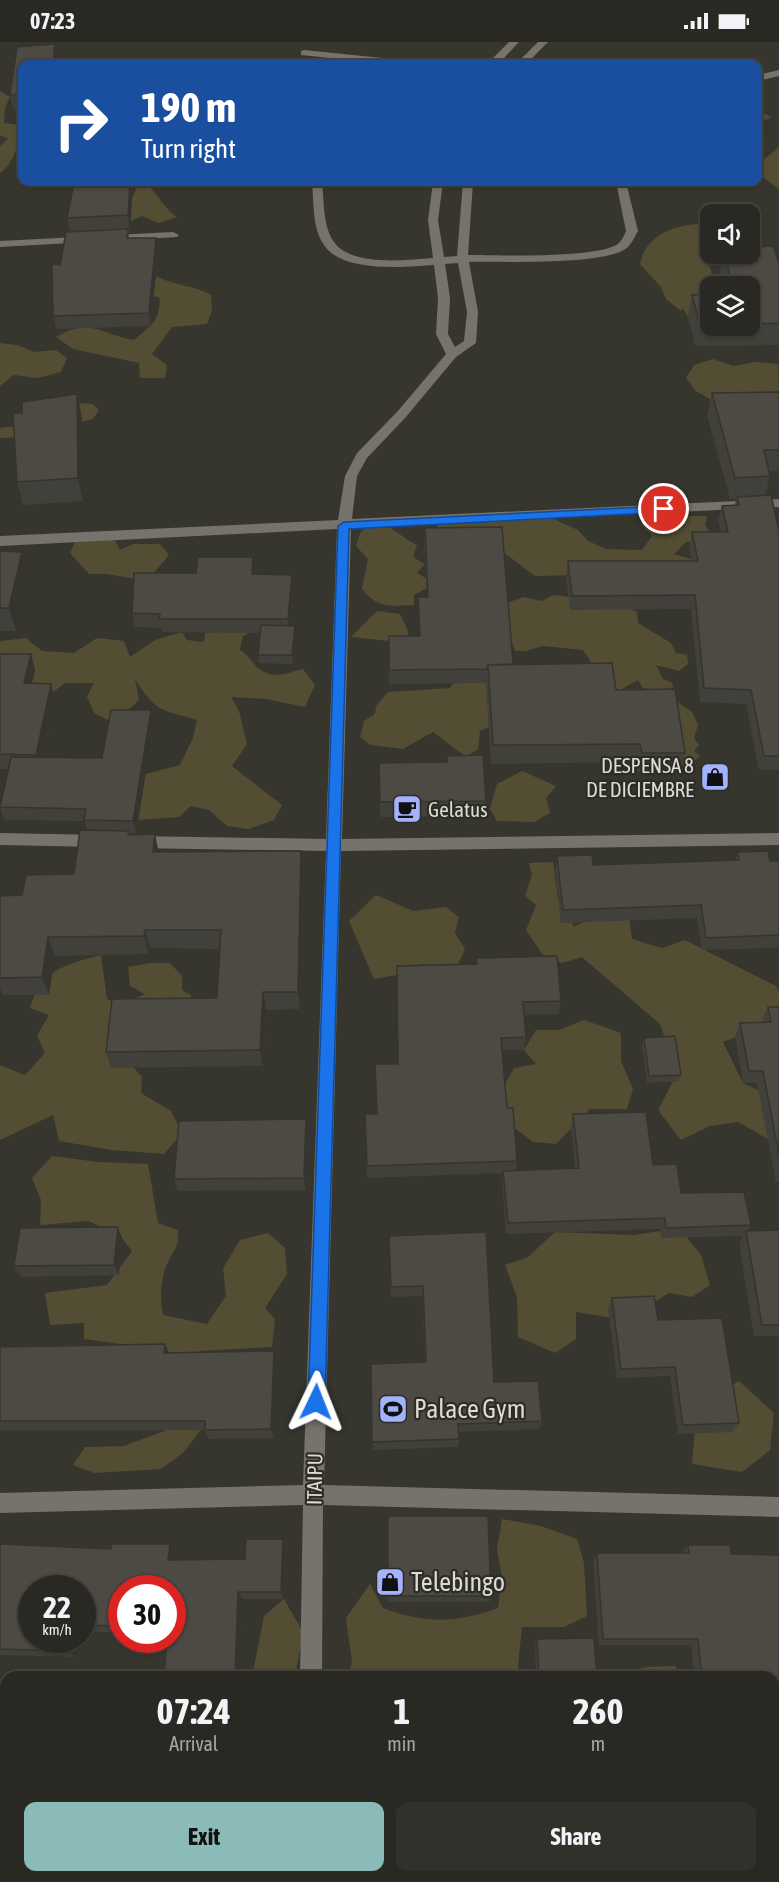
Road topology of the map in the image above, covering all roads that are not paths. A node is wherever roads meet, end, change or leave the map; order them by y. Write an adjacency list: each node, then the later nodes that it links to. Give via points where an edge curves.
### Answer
1 (514, 42): 5 (street)
2 (543, 42): 6 (street)
3 (304, 47): 4 (street)
4 (387, 60)
5 (496, 60)
6 (525, 60)
7 (779, 73): 8 (street)
8 (762, 77)
9 (317, 186): 16 (street, via 322,227 329,245 342,255 368,263)
10 (437, 186): 16 (street, via 433,220)
11 (468, 186): 15 (street, ITAIPU)
12 (622, 186): 15 (street, via 632,231 624,245 609,252)
13 (173, 235): 14 (street)
14 (0, 244)
15 (463, 259): 16 (street); 17 (street, ITAIPU, via 473,333 470,343)
16 (437, 261): 17 (street, via 444,298 442,334)
17 (452, 354): 19 (street, ITAIPU, via 363,456 351,476)
18 (779, 503): 19 (street)
19 (344, 526): 20 (street); 23 (street, ITAIPU)
20 (0, 541)
21 (0, 839): 23 (street)
22 (779, 839): 23 (street)
23 (334, 845): 24 (street, ITAIPU)
24 (314, 1495): 25 (street); 26 (street); 27 (street, ITAIPU)
25 (0, 1503)
26 (779, 1508)
27 (311, 1671)

